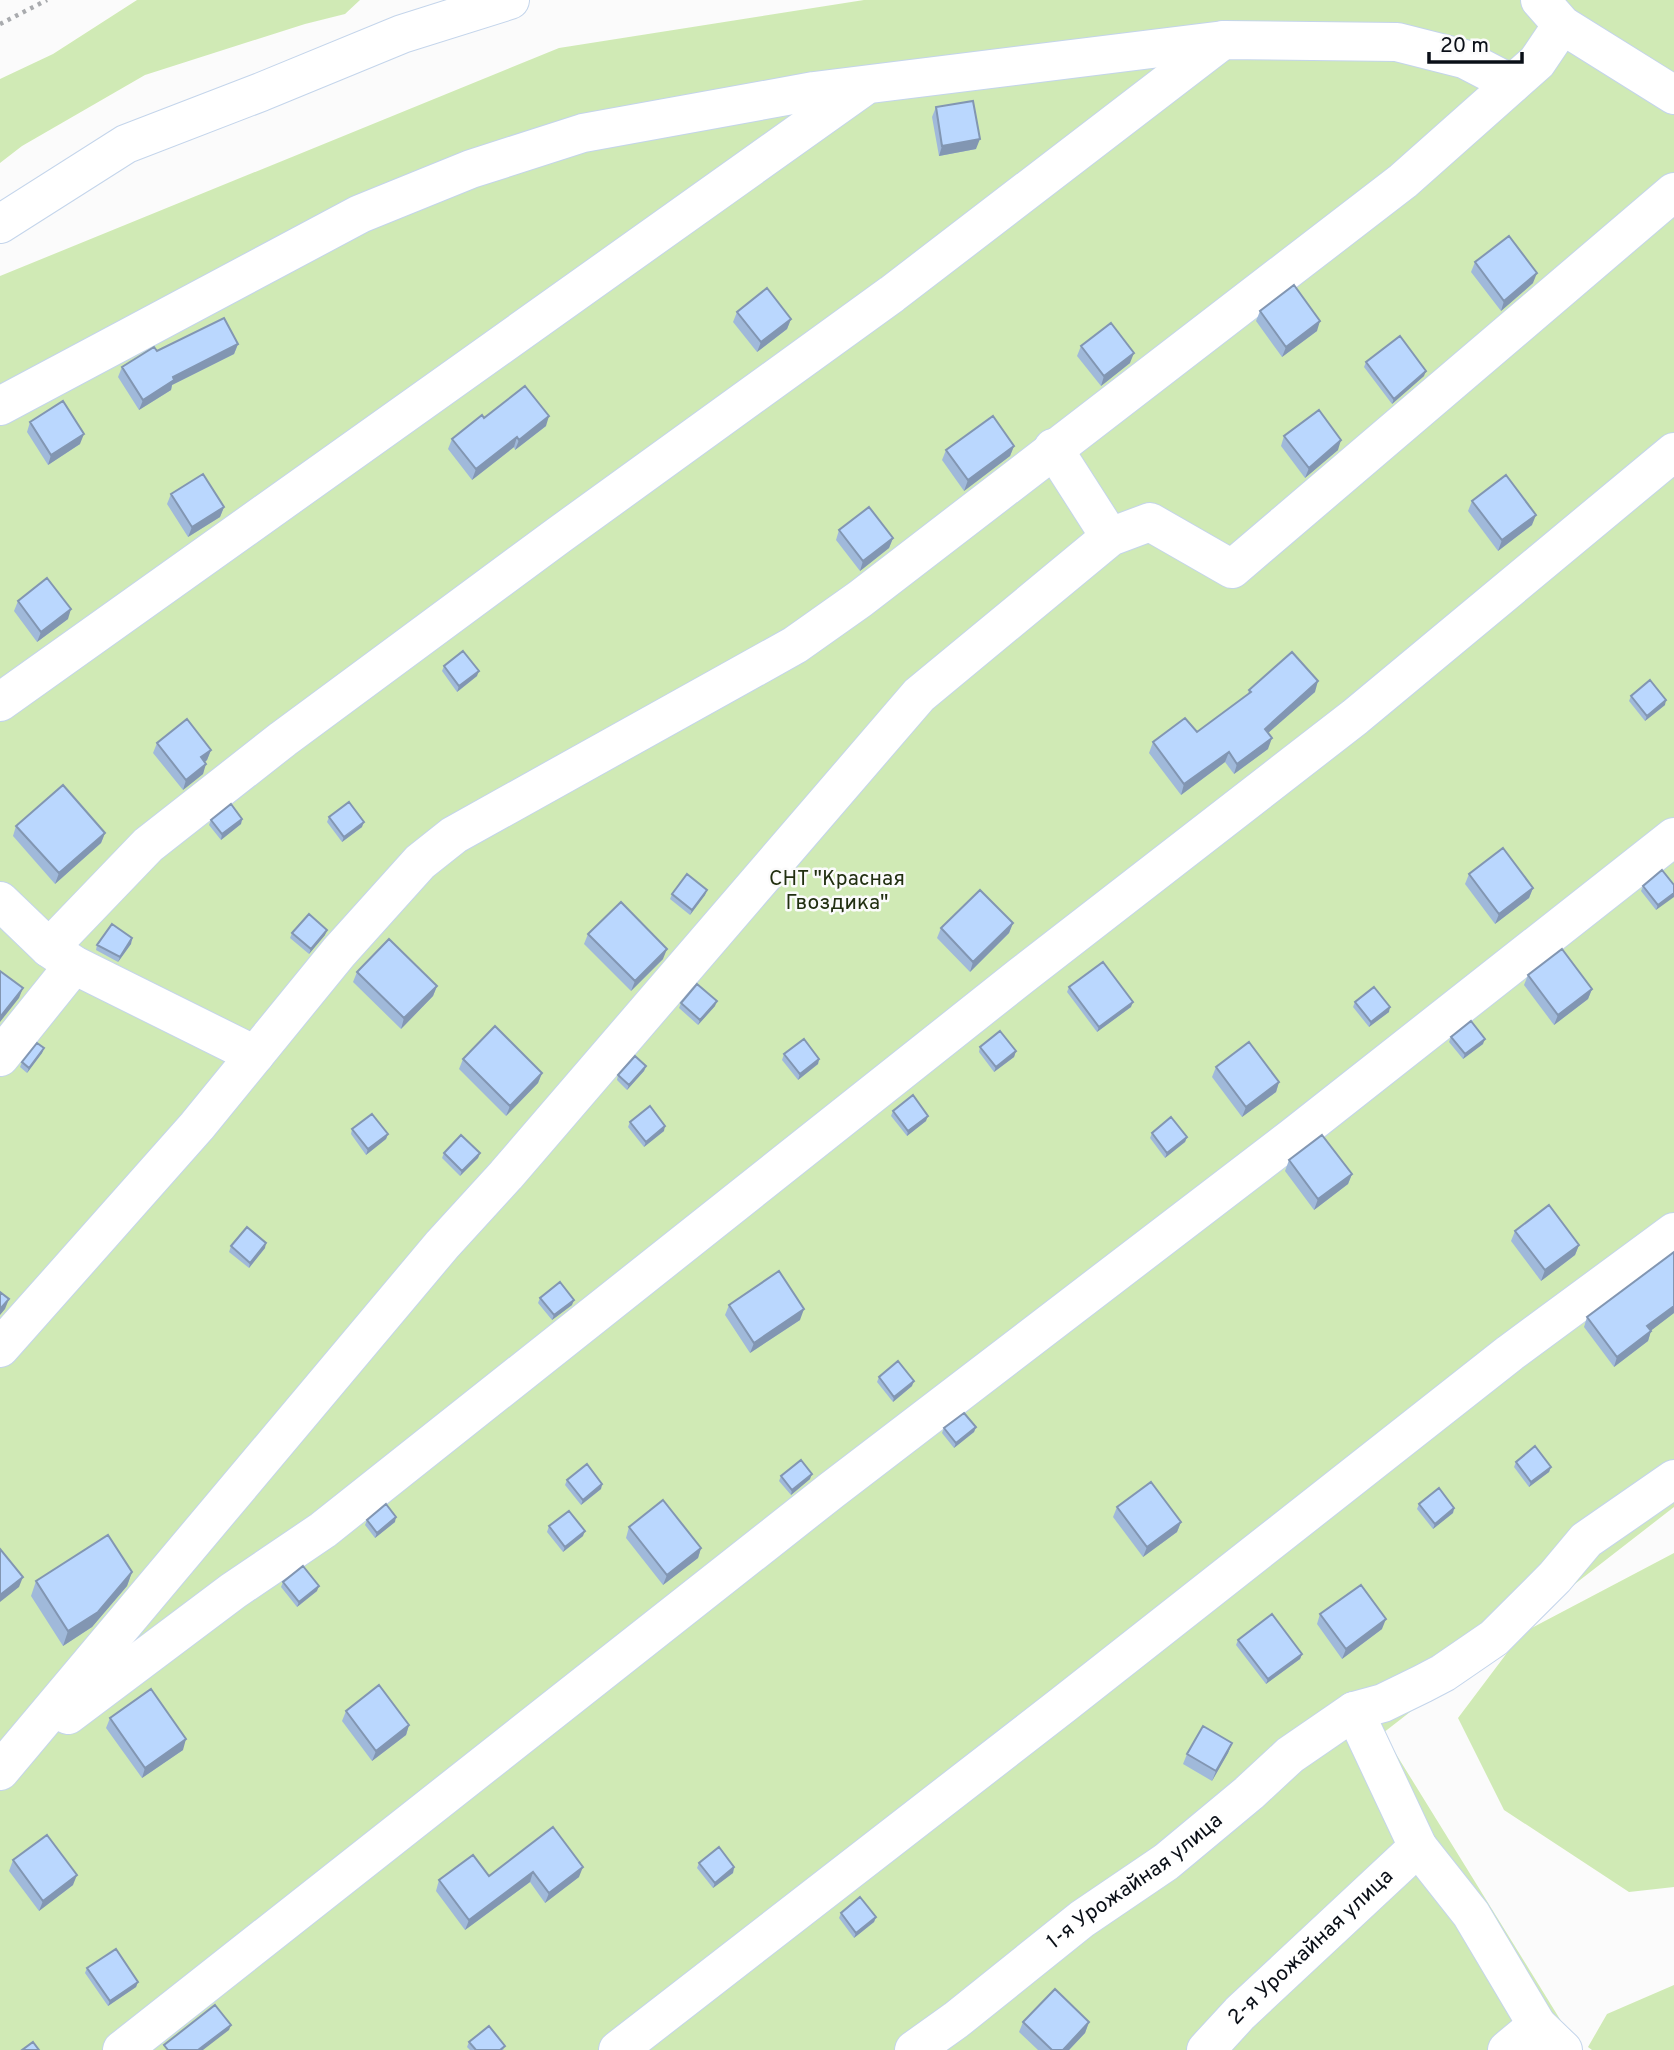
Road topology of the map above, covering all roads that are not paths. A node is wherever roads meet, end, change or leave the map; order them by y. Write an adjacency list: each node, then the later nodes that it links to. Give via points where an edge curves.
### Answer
1 (510, 0): 8 (street, via 402,34 126,144)
2 (1551, 12): 4 (street, via 1537,62); 6 (street)
3 (1224, 40): 4 (street, via 1398,42 1464,59); 5 (street); 16 (street, via 892,293 283,739 148,845)
4 (1512, 84): 10 (street, via 1403,181)
5 (867, 85): 9 (street, via 583,133 471,169 360,214); 13 (street)
6 (1674, 94)
7 (1674, 192): 12 (street, via 1232,569 1150,522)
8 (0, 224)
9 (0, 406)
10 (1054, 449): 12 (street); 17 (street, via 795,645 454,835 420,862)
11 (1674, 452): 23 (street, via 1355,717 323,1530 233,1591)
12 (1110, 537): 23 (street, via 919,695 442,1245)
13 (0, 702)
14 (1674, 837): 26 (street, via 1293,1137 832,1490)
15 (0, 901): 16 (street)
16 (62, 956): 17 (street); 18 (street)
17 (255, 1055): 20 (street)
18 (0, 1058)
19 (1674, 1232): 27 (street, via 1510,1353)
20 (0, 1348)
21 (1674, 1479): 22 (street, 1-я Урожайная улица, via 1586,1540 1494,1638 1443,1673)
22 (1354, 1712): 24 (street); 28 (street, 1-я Урожайная улица, via 1290,1755 1166,1862 1082,1919)
23 (8, 1762)
24 (1418, 1847): 25 (street, via 1471,1914); 29 (street, 2-я Урожайная улица)
25 (1550, 2037): 30 (street)
26 (122, 2050)
27 (618, 2050)
28 (914, 2050)
29 (1206, 2050)
30 (1507, 2050)

